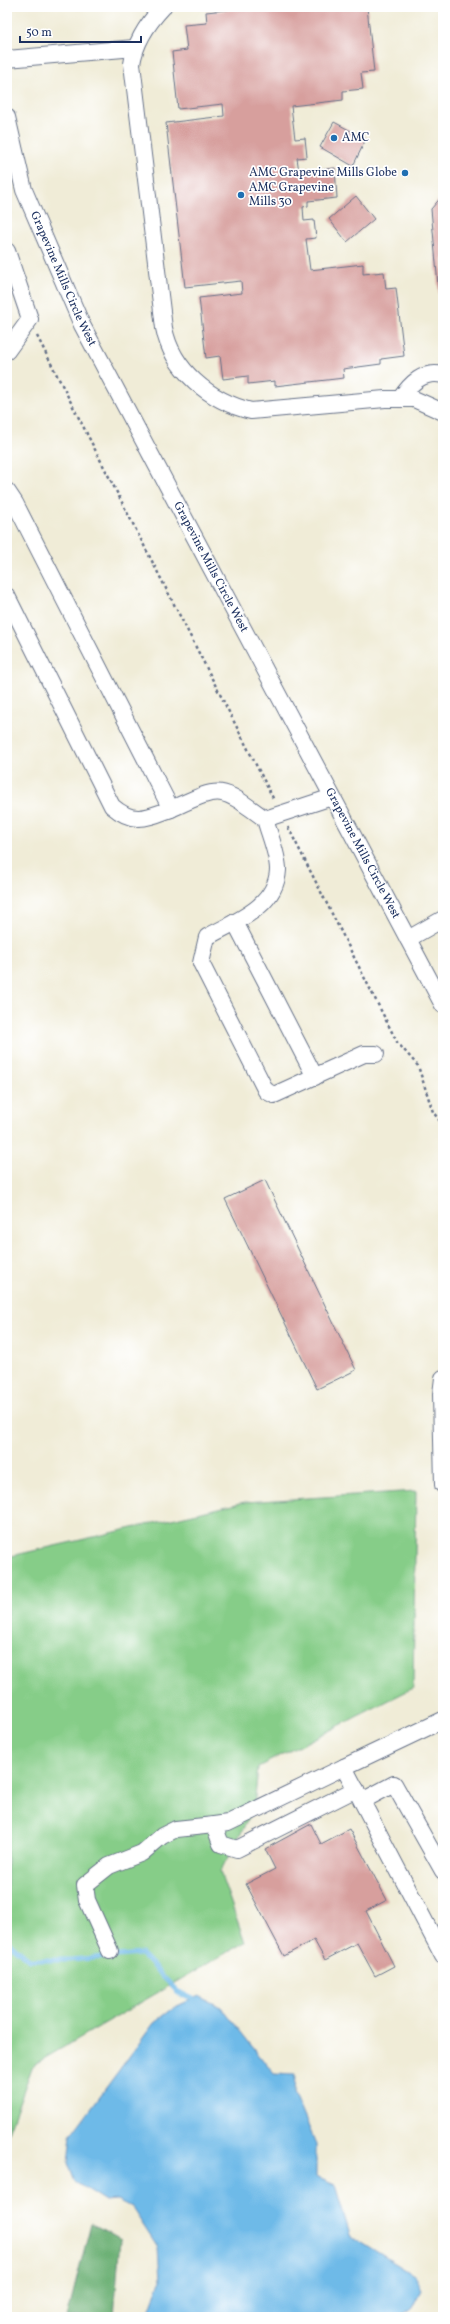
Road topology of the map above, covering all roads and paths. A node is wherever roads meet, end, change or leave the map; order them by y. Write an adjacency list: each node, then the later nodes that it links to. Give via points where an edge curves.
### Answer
1 (163, 7): 2 (street, via 153,18)
2 (135, 48): 3 (street); 9 (street, via 132,64 133,84 159,272 164,328 177,363 186,374 218,398 234,407 251,411)
3 (7, 59)
4 (7, 117): 13 (street, Grapevine Mills Circle West, via 24,190 82,325)
5 (7, 251): 6 (street)
6 (28, 322): 7 (street); 15 (path)
7 (8, 349)
8 (443, 375): 9 (street, via 436,373 421,377 409,386)
9 (400, 400): 10 (street, via 414,399)
10 (443, 412)
11 (7, 490): 14 (street)
12 (7, 596): 14 (street, via 112,806 124,816 142,819)
13 (332, 797): 15 (street); 19 (street, Grapevine Mills Circle West)
14 (171, 809): 16 (street, via 208,792 218,791 233,795)
15 (281, 813): 16 (street); 23 (path, via 398,1042 418,1066 432,1112)
16 (265, 818): 18 (street, via 278,869 274,889 266,902)
17 (443, 919): 19 (street)
18 (235, 922): 22 (street); 22 (street, via 207,937 201,963 266,1091 274,1095)
19 (408, 939): 20 (street, Grapevine Mills Circle West)
20 (443, 1005)
21 (376, 1054): 22 (street, via 364,1054)
22 (315, 1077)
23 (443, 1125)
24 (443, 1378): 25 (street)
25 (443, 1484)
26 (443, 1720): 27 (street)
27 (344, 1767): 28 (street); 29 (street, via 228,1823)
28 (359, 1795): 29 (street, via 237,1849 220,1844); 30 (street, via 394,1784); 32 (street)
29 (214, 1825): 31 (street, via 176,1829 162,1836 142,1853 109,1866 85,1885 87,1900)
30 (443, 1871)
31 (110, 1951)
32 (443, 1956)

